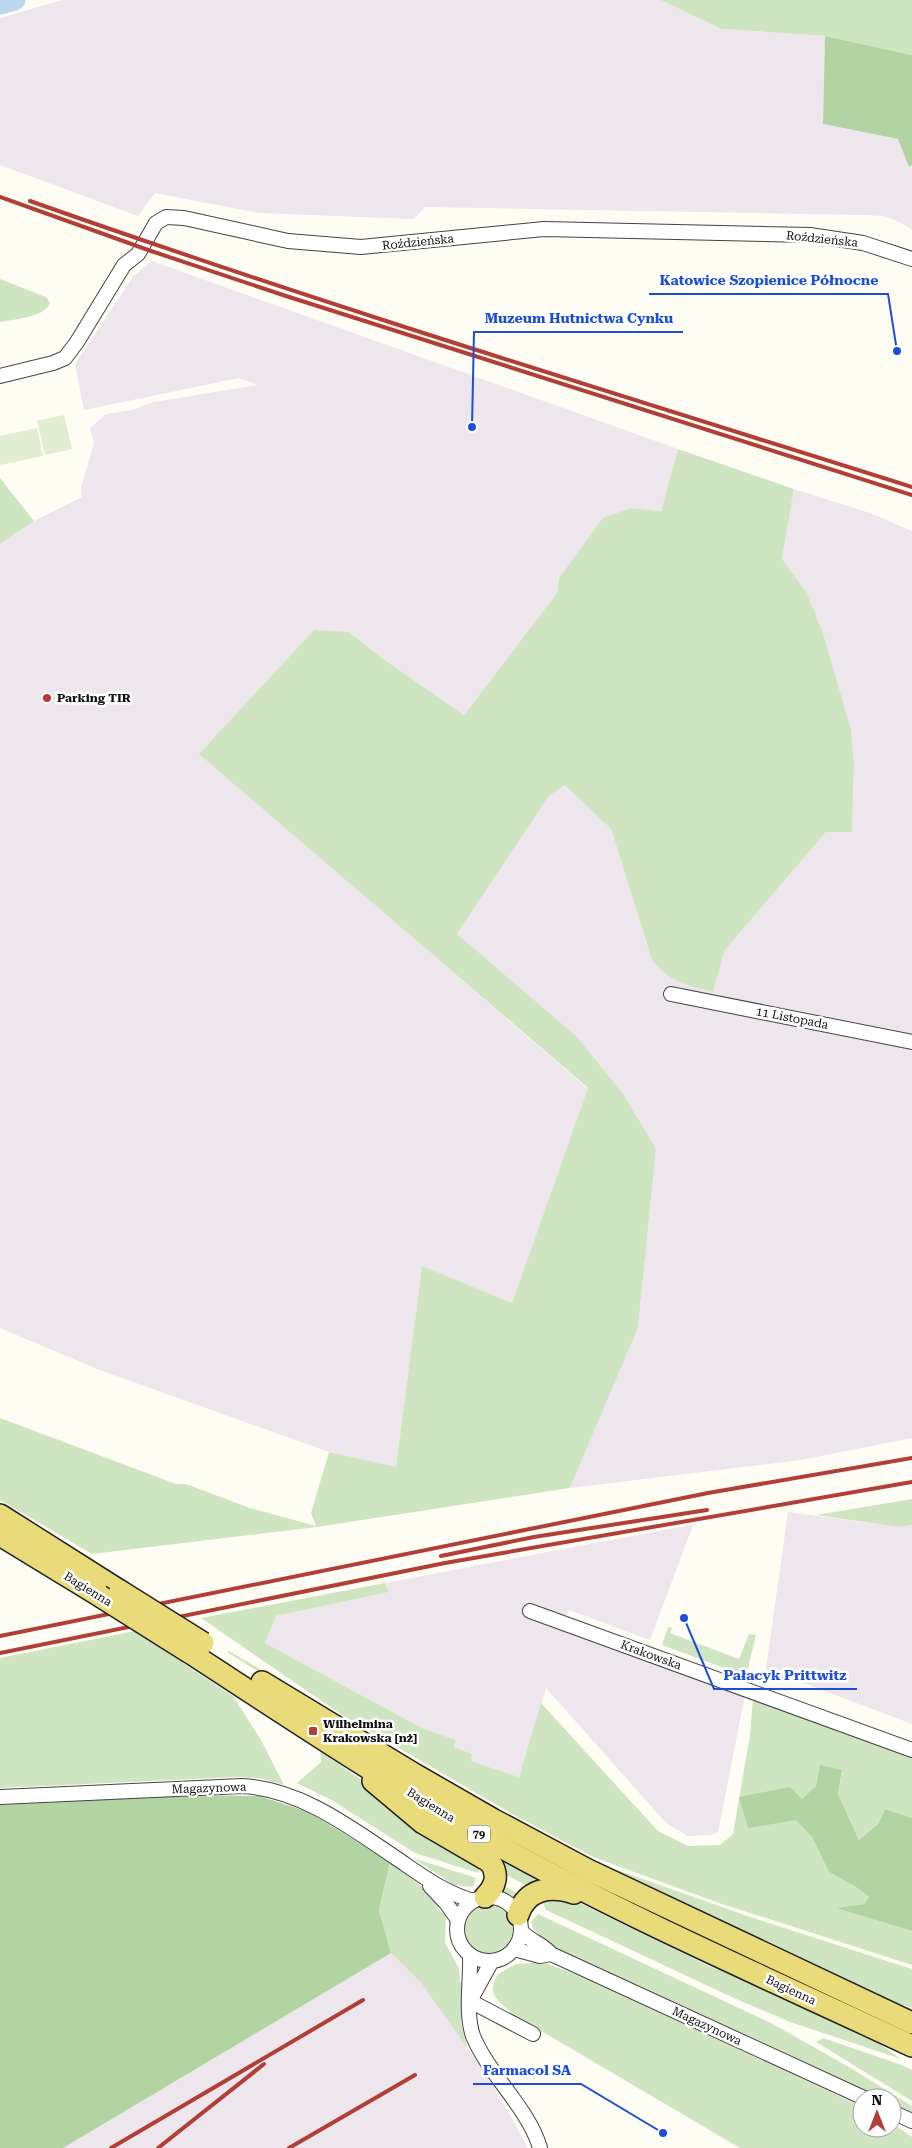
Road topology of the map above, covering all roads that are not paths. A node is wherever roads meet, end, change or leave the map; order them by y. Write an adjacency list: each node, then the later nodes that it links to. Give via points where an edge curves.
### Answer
1 (912, 259): 2 (street, Roździeńska, via 863,243 810,235 564,229 361,247 288,241 166,217 156,223 138,254 124,265 65,358 53,364)
2 (0, 376)
3 (671, 994): 4 (street, 11 Listopada)
4 (912, 1042)
5 (0, 1515): 7 (main road, Bagienna / 79, via 71,1560)
6 (0, 1534): 7 (main road, Bagienna / 79, via 77,1582)
7 (107, 1588): 9 (main road, Bagienna / 79, bridge)
8 (530, 1611): 10 (street, Krakowska)
9 (196, 1647): 11 (main road, Bagienna / 79); 23 (main road, Bagienna / 79, via 494,1820 639,1895)
10 (912, 1750)
11 (354, 1758): 14 (main road, via 374,1782 423,1823 490,1862 496,1878 493,1888); 15 (main road, Bagienna / 79, via 476,1832)
12 (0, 1797): 13 (street, Magazynowa, via 242,1786 270,1789 324,1812)
13 (423, 1878): 14 (street, Magazynowa, via 444,1890); 16 (street, Magazynowa)
14 (479, 1899): 16 (street, via 461,1913); 17 (street, via 493,1897 508,1903)
15 (608, 1904): 17 (main road, via 562,1888 551,1888 528,1897 521,1906); 25 (main road, Bagienna / 79)
16 (458, 1920): 20 (street, via 456,1928 460,1943)
17 (520, 1923): 18 (street); 19 (street, Magazynowa, via 534,1942)
18 (514, 1949): 19 (street, Magazynowa, via 540,1956); 21 (street, via 504,1958)
19 (551, 1954): 26 (street, Magazynowa)
20 (470, 1955): 21 (street); 22 (street)
21 (492, 1961): 22 (street)
22 (470, 2002): 24 (street); 27 (street, via 474,2036)
23 (912, 2023)
24 (533, 2034)
25 (912, 2046)
26 (852, 2092)
27 (540, 2148)

